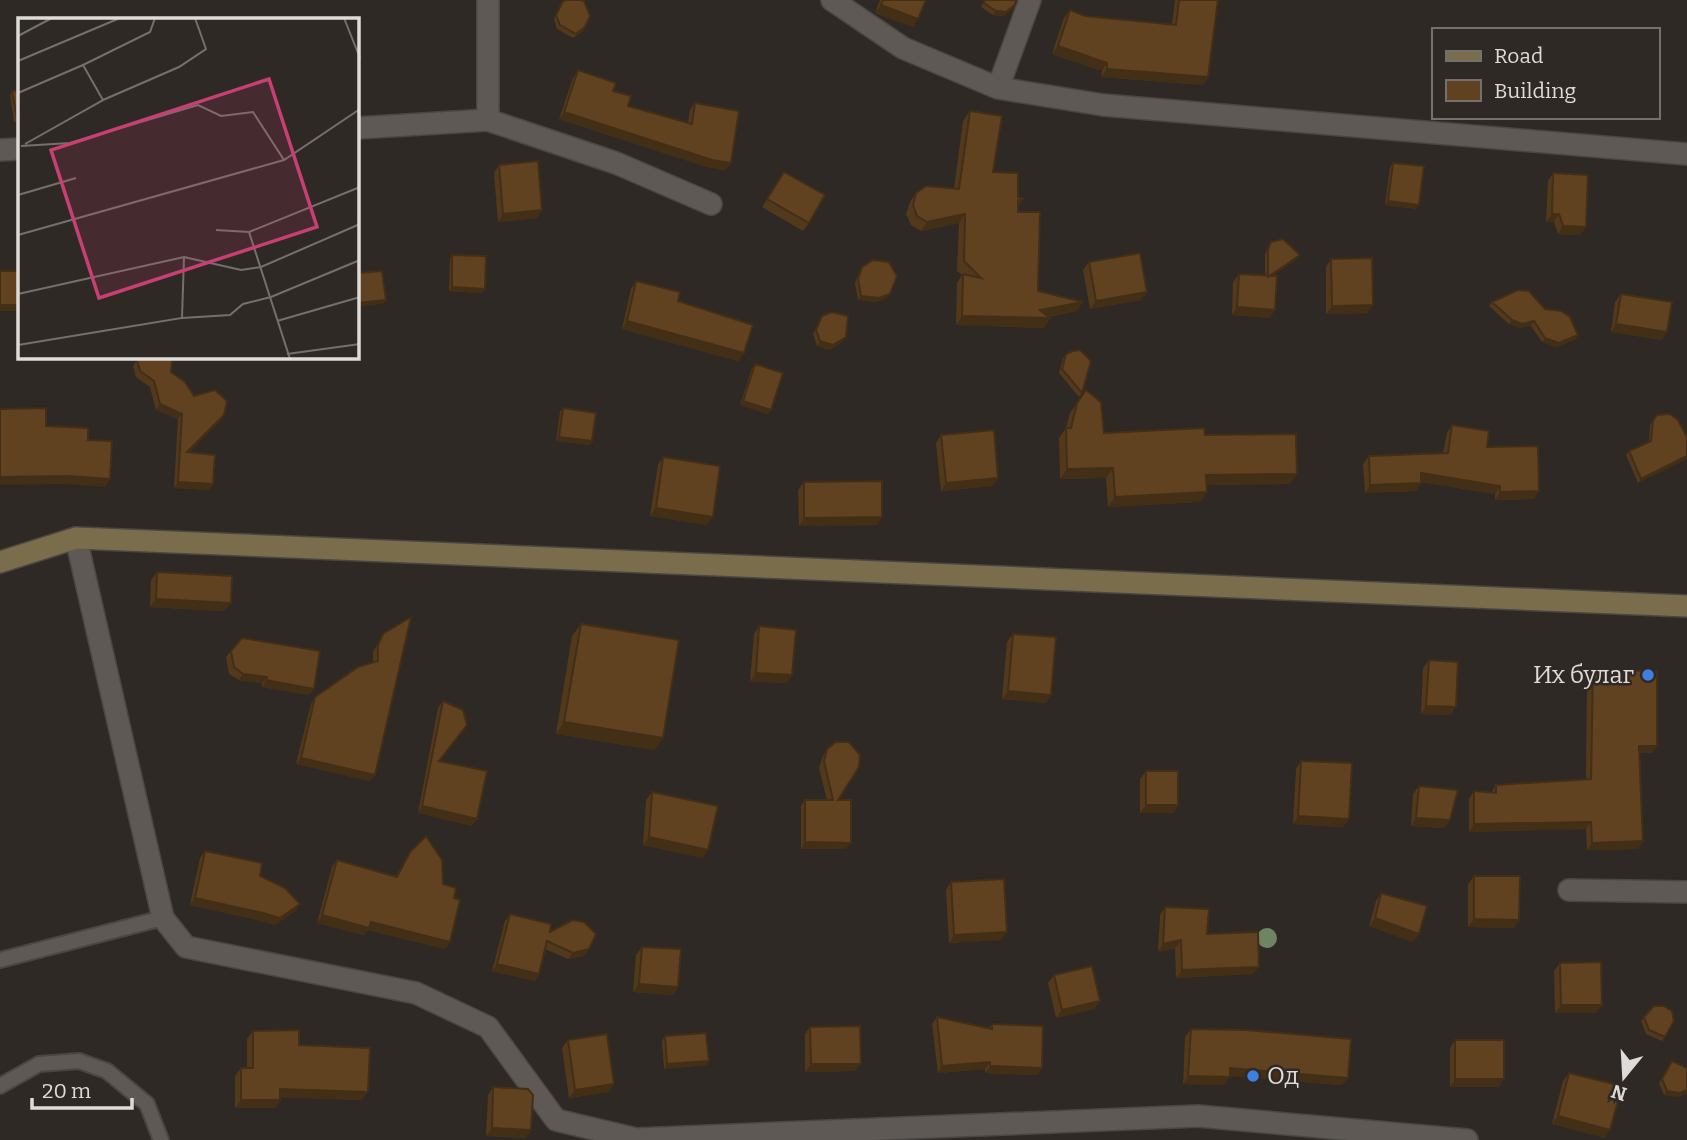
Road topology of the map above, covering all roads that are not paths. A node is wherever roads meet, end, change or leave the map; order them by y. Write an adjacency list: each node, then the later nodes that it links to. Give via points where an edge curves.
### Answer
1 (488, 0): 5 (street)
2 (832, 0): 4 (street, via 903,48)
3 (1030, 0): 4 (street)
4 (998, 88): 9 (street, via 1103,105)
5 (488, 120): 6 (street); 10 (street, via 616,163)
6 (359, 128)
7 (18, 149): 8 (street)
8 (0, 150)
9 (1687, 154)
10 (711, 204)
11 (76, 538): 12 (main road); 13 (main road); 16 (street)
12 (0, 562)
13 (1687, 606)
14 (1569, 890): 15 (street)
15 (1687, 892)
16 (163, 918): 17 (lane); 20 (street, via 186,947 416,993 488,1027 556,1120 636,1139 1198,1116)
17 (0, 960)
18 (0, 1086): 19 (lane, via 38,1064 79,1061 107,1071 147,1104)
19 (161, 1140)
20 (1467, 1140)

